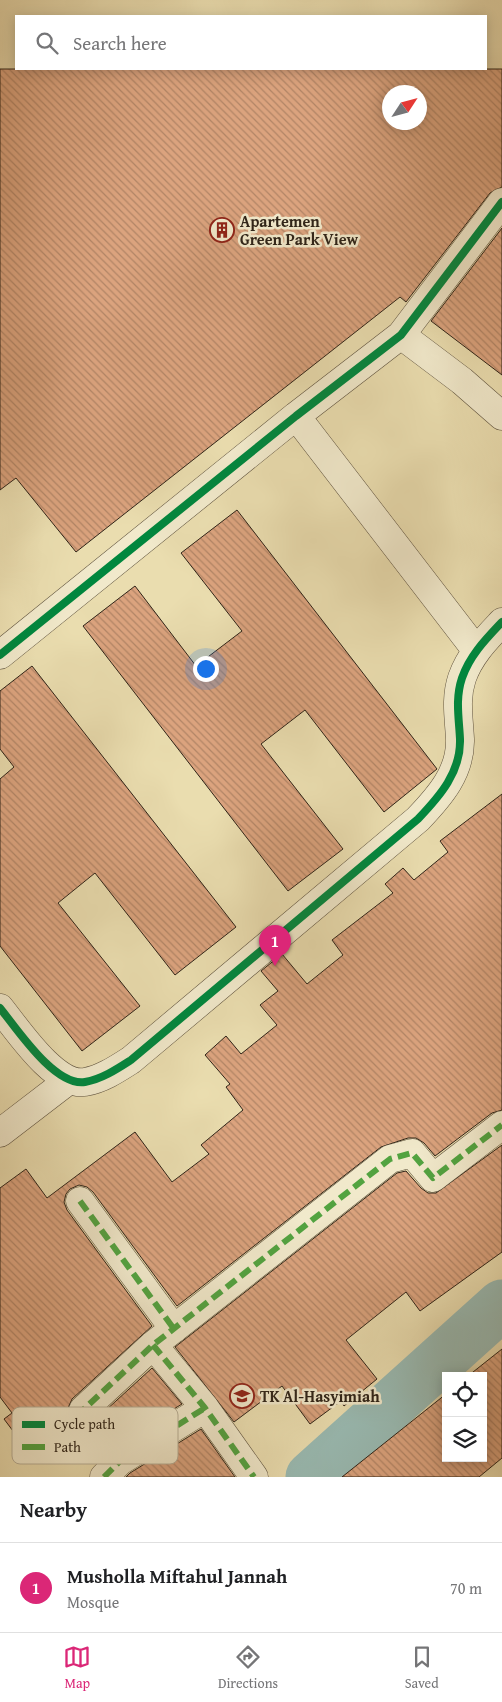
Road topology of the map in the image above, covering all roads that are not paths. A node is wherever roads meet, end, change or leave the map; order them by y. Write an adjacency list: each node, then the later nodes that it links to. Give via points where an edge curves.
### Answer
1 (502, 202): 2 (street)
2 (401, 335): 3 (street); 4 (street)
3 (296, 416): 6 (street); 7 (street)
4 (502, 416)
5 (502, 622): 6 (street)
6 (476, 650): 9 (street, via 462,678 456,704 460,741 458,761 439,797 418,819 131,1060 109,1074 84,1082)
7 (0, 655)
8 (0, 1008): 9 (street, via 33,1050)
9 (68, 1080): 11 (street)
10 (502, 1125): 13 (street, via 433,1178 412,1153 390,1159)
11 (0, 1133)
12 (80, 1201): 13 (street)
13 (174, 1329): 14 (street)
14 (153, 1345): 15 (street); 16 (street)
15 (86, 1407)
16 (205, 1408): 17 (street); 18 (street)
17 (178, 1426)
18 (253, 1476)

